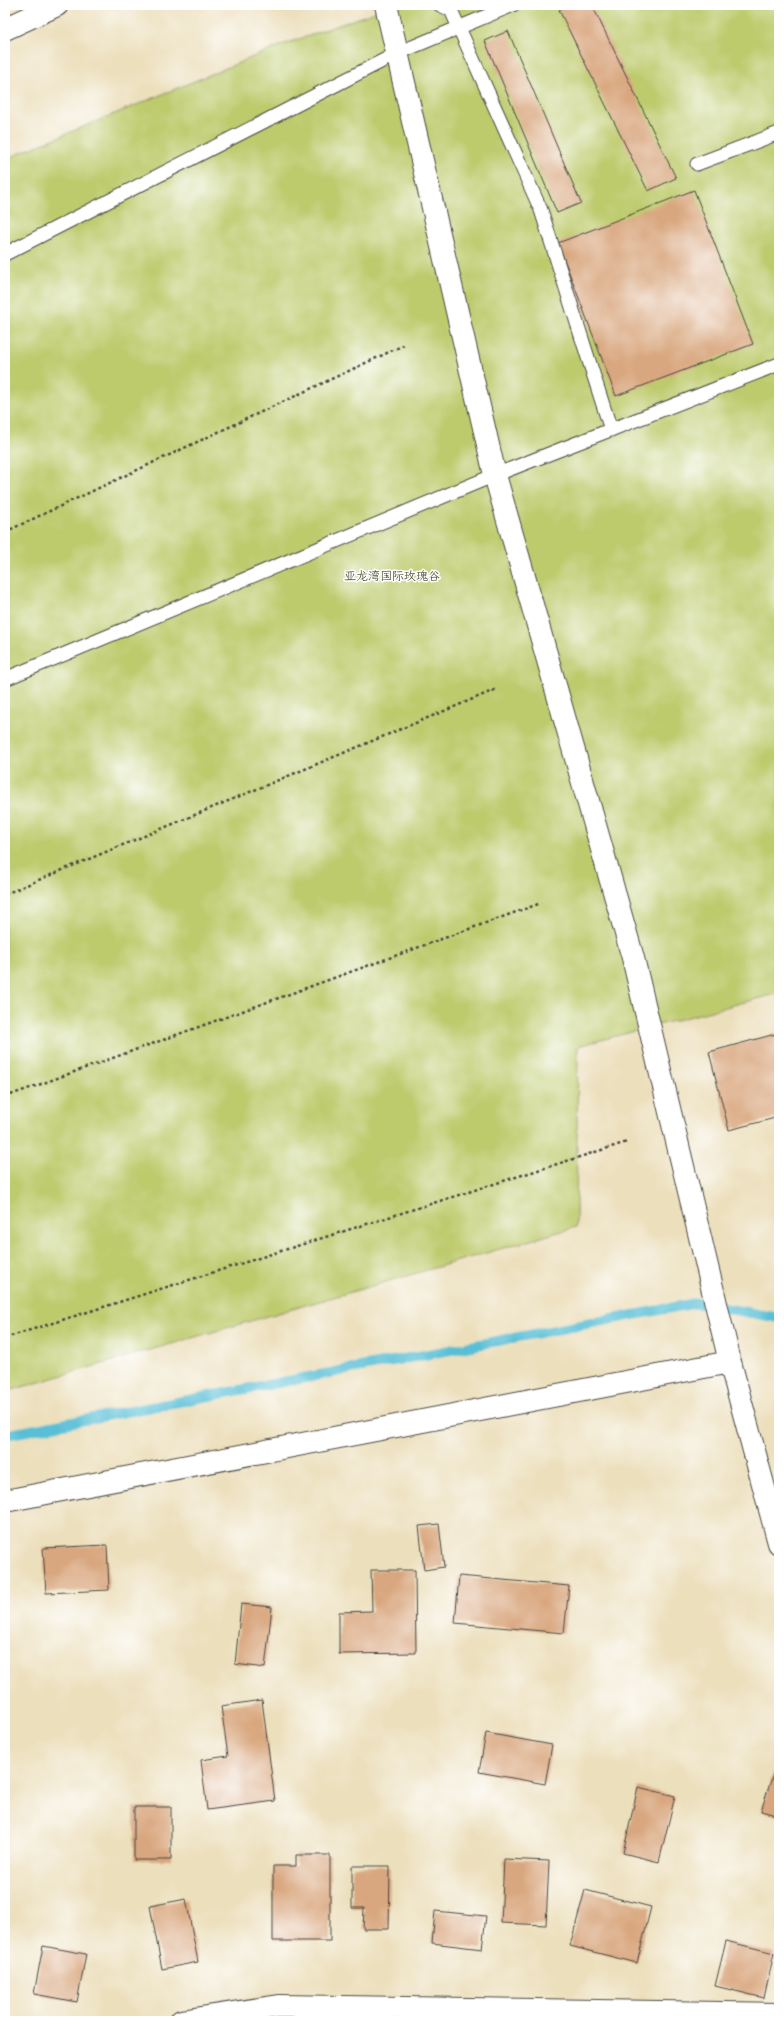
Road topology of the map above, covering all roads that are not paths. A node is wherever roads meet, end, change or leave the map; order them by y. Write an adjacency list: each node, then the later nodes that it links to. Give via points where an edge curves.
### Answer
1 (57, 5): 5 (street)
2 (386, 5): 6 (street)
3 (440, 5): 11 (lane, via 451,10 541,210)
4 (513, 5): 6 (lane)
5 (5, 29)
6 (398, 53): 9 (lane); 12 (street)
7 (779, 133): 8 (lane)
8 (697, 164)
9 (5, 254)
10 (779, 364): 11 (lane)
11 (611, 430): 12 (lane)
12 (495, 475): 13 (lane); 14 (street, via 633,958)
13 (5, 679)
14 (730, 1362): 15 (street); 16 (street)
15 (5, 1501)
16 (779, 1543)
17 (779, 2014): 18 (street, via 279,2006)
18 (181, 2021)

